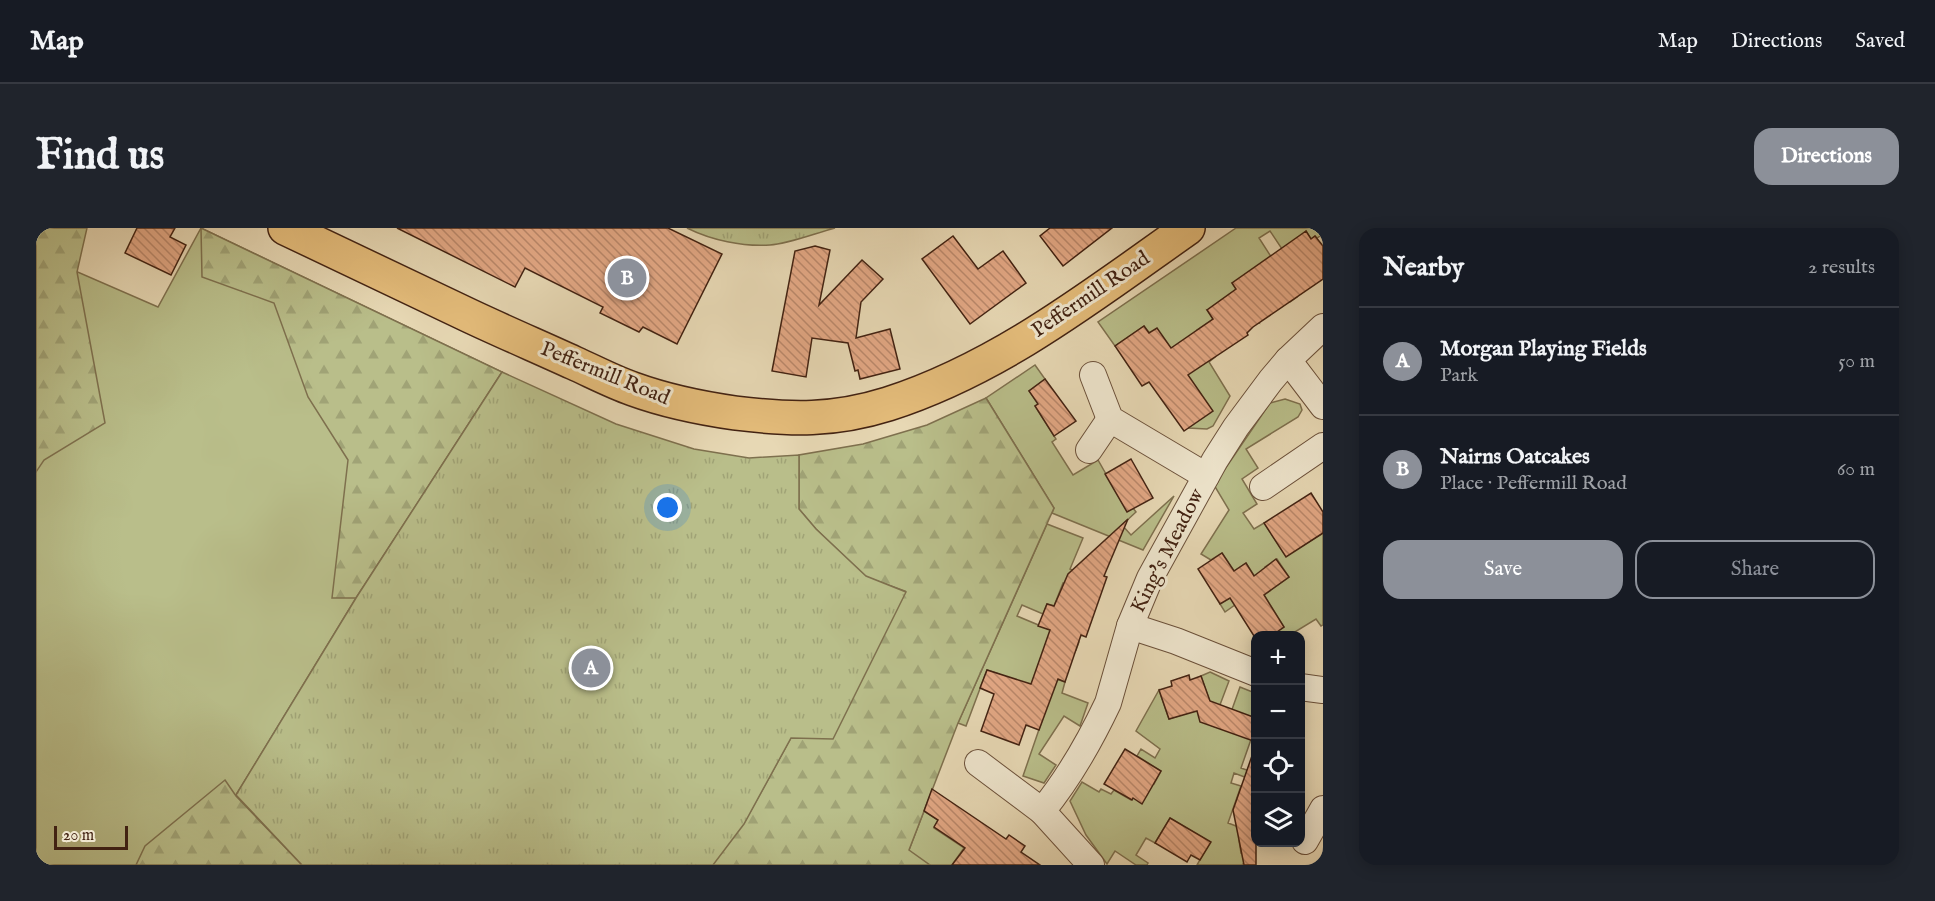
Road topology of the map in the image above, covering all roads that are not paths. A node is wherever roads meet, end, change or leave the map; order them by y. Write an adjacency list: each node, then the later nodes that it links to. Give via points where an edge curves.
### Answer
1 (285, 228): 2 (main road, Peffermill Road, via 632,389 706,409 781,418 852,414 950,380 1040,332)
2 (1188, 228)
3 (1323, 327): 4 (street, King's Meadow)
4 (1288, 360): 6 (street); 10 (street, King's Meadow, via 1249,408)
5 (1093, 375): 7 (street)
6 (1323, 406)
7 (1110, 418): 9 (street); 10 (street, King's Meadow)
8 (1323, 446): 11 (street)
9 (1089, 450)
10 (1206, 476): 12 (street, King's Meadow, via 1150,578)
11 (1263, 487)
12 (1130, 626): 13 (street, King's Meadow); 18 (street, King's Meadow, via 1103,714 1076,763)
13 (1251, 671)
14 (1305, 688): 15 (street)
15 (1323, 690)
16 (978, 763): 18 (street)
17 (1323, 809): 19 (street)
18 (1042, 811): 20 (street)
19 (1305, 841)
20 (1091, 865)

